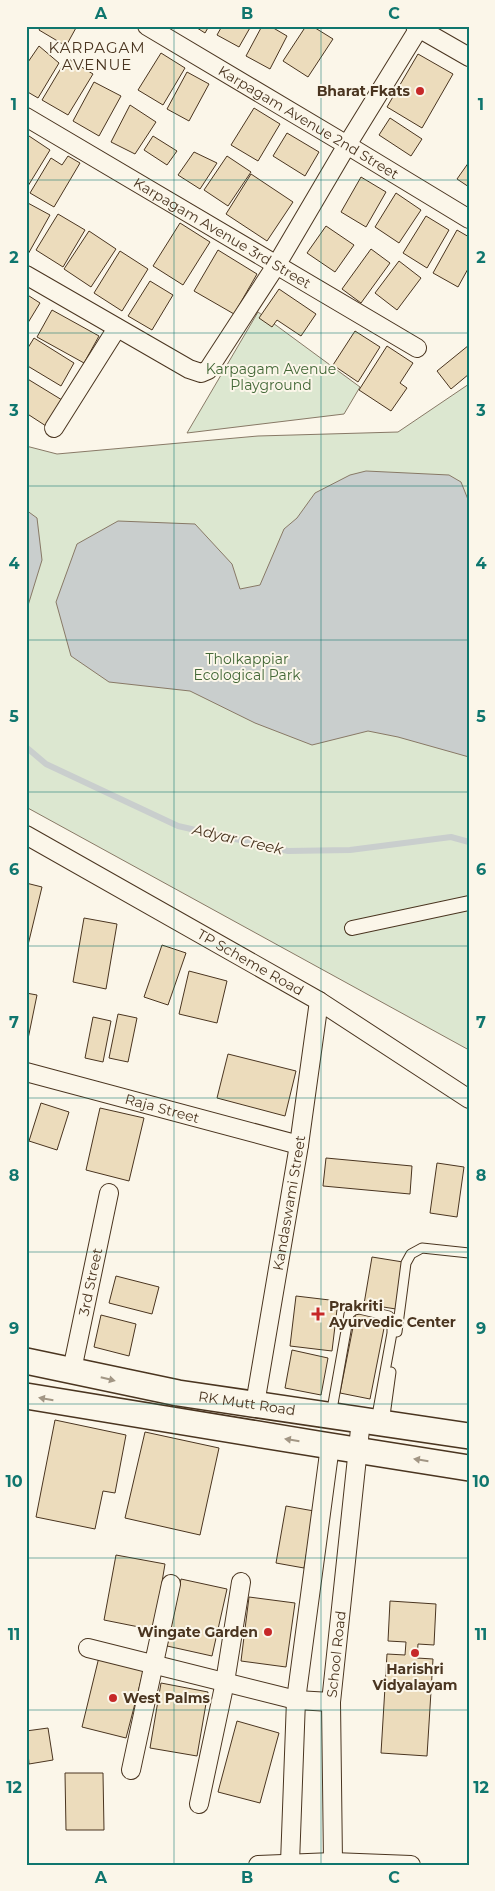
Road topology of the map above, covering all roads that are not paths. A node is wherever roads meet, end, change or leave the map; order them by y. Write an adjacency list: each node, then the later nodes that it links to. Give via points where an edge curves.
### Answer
1 (147, 26): 5 (street, Karpagam Avenue 2nd Street)
2 (417, 27): 3 (street); 5 (street)
3 (469, 57)
4 (26, 117): 7 (street, Karpagam Avenue 3rd Street)
5 (347, 145): 6 (street, Karpagam Avenue 2nd Street); 7 (street)
6 (469, 219)
7 (277, 264): 9 (street, via 212,366 204,372 189,369); 10 (street, Karpagam Avenue 3rd Street)
8 (26, 275): 9 (street)
9 (117, 328): 11 (street)
10 (417, 348)
11 (54, 428)
12 (26, 835): 15 (street, TP Scheme Road)
13 (469, 903): 14 (street)
14 (352, 928)
15 (319, 1001): 17 (street, TP Scheme Road); 18 (street, Kandaswami Street)
16 (26, 1072): 18 (street, Raja Street)
17 (469, 1099)
18 (299, 1145): 24 (street, Kandaswami Street)
19 (109, 1193): 22 (street, 3rd Street)
20 (469, 1253): 26 (lane, via 422,1248 411,1254 406,1263)
21 (26, 1361): 22 (main road, RK Mutt Road)
22 (72, 1370): 24 (main road, RK Mutt Road, one-way to 24, via 129,1384)
23 (26, 1396): 28 (main road, RK Mutt Road, one-way to 23)
24 (256, 1404): 25 (main road, RK Mutt Road)
25 (331, 1415): 26 (main road, RK Mutt Road); 26 (lane, via 349,1314 363,1310 389,1316 392,1324)
26 (374, 1422): 27 (main road, RK Mutt Road); 29 (street, School Road)
27 (469, 1436)
28 (330, 1446): 29 (main road, RK Mutt Road); 36 (street)
29 (358, 1450): 30 (main road, RK Mutt Road, one-way to 29); 37 (street, School Road)
30 (469, 1468)
31 (241, 1582): 35 (street)
32 (171, 1584): 34 (street)
33 (88, 1648): 34 (street)
34 (155, 1665): 35 (street); 38 (street)
35 (225, 1682): 36 (street); 39 (street)
36 (296, 1700): 37 (street); 41 (street)
37 (331, 1702): 40 (street, School Road)
38 (131, 1770)
39 (199, 1804)
40 (333, 1862): 41 (street); 43 (street)
41 (290, 1864): 42 (street)
42 (258, 1865)
43 (411, 1865)

